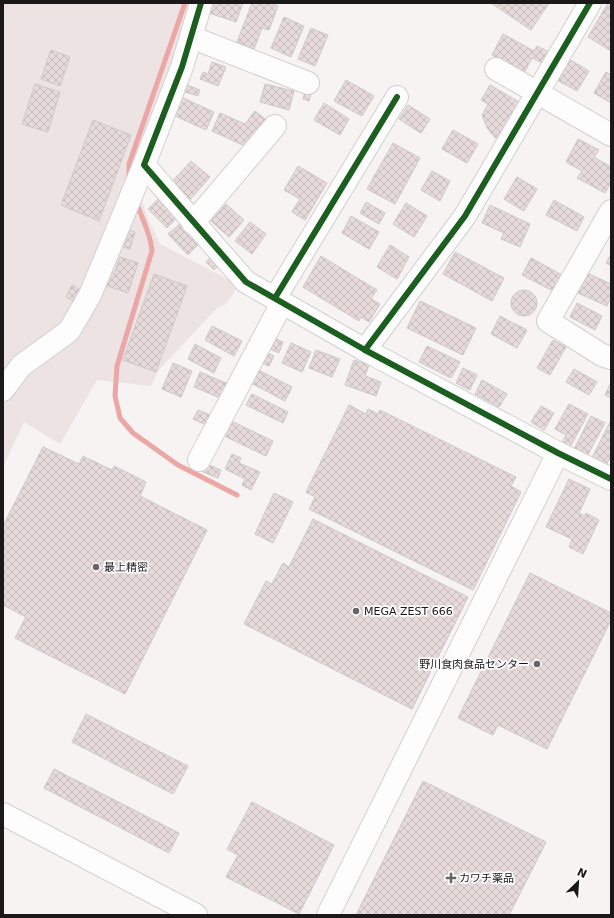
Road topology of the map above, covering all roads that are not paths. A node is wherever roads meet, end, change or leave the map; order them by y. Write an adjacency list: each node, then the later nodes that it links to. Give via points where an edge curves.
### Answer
1 (200, 3): 3 (street)
2 (590, 3): 6 (street)
3 (191, 37): 5 (street); 10 (street)
4 (496, 69): 6 (street)
5 (308, 83)
6 (537, 93): 9 (street); 14 (street, via 465,216)
7 (397, 97): 13 (street)
8 (275, 126): 12 (street)
9 (611, 135)
10 (144, 165): 12 (street); 16 (street, via 90,295 69,331 21,366)
11 (611, 211): 15 (street, via 548,321)
12 (193, 223): 13 (street, via 246,282)
13 (278, 301): 14 (street); 18 (street)
14 (365, 350): 17 (street)
15 (611, 358)
16 (3, 390)
17 (558, 454): 19 (street); 22 (street)
18 (199, 460)
19 (611, 479)
20 (3, 814): 21 (street)
21 (196, 915)
22 (328, 915)

